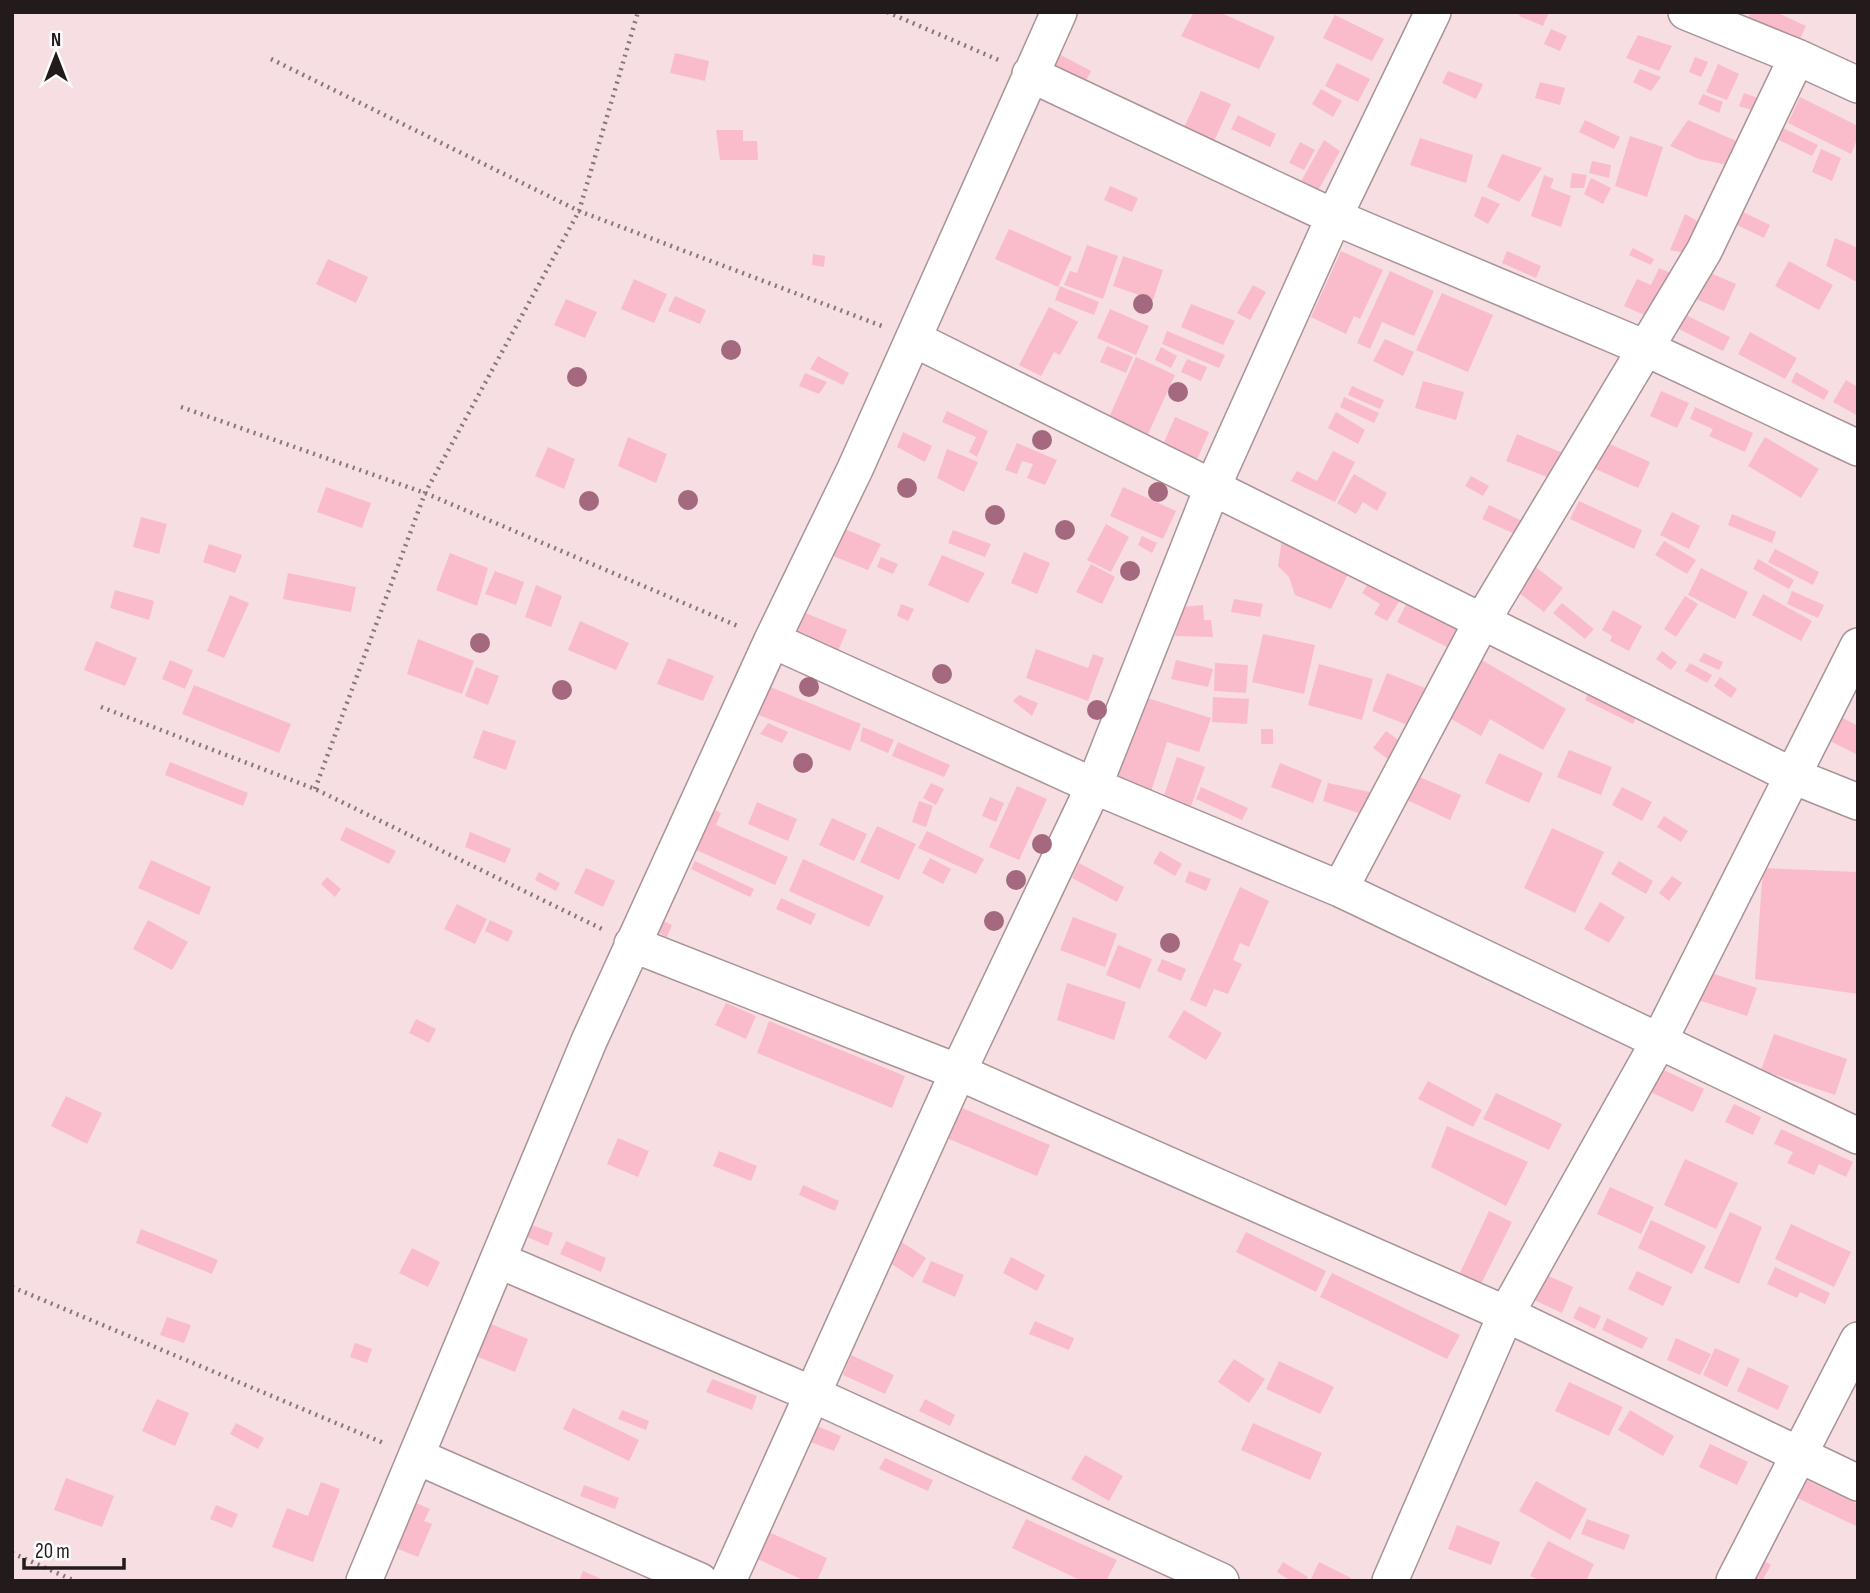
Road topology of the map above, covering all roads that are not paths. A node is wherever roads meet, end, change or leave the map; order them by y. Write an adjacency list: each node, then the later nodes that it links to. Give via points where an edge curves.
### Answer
1 (1059, 12): 5 (street)
2 (1433, 12): 7 (street)
3 (1686, 12): 4 (street)
4 (1797, 57): 6 (street); 9 (street, via 1704,251)
5 (1030, 74): 7 (street); 8 (street)
6 (1858, 85)
7 (1334, 217): 9 (street); 11 (street)
8 (914, 338): 11 (street); 13 (street)
9 (1645, 348): 10 (street); 12 (street)
10 (1858, 448)
11 (1213, 486): 12 (street); 16 (street)
12 (1482, 621): 15 (street); 18 (street)
13 (772, 640): 16 (street); 19 (street)
14 (1858, 646): 15 (street)
15 (1793, 776): 17 (street); 20 (street)
16 (1094, 786): 18 (street); 21 (street)
17 (1858, 802)
18 (1340, 889): 20 (street)
19 (632, 944): 21 (street); 23 (street)
20 (1659, 1041): 22 (street); 24 (street)
21 (958, 1073): 24 (street); 26 (street)
22 (1858, 1136)
23 (498, 1260): 26 (street); 28 (street)
24 (1506, 1314): 27 (street); 34 (street)
25 (1858, 1340): 27 (street)
26 (812, 1394): 32 (street); 33 (street)
27 (1800, 1454): 29 (street); 35 (street)
28 (416, 1456): 30 (street); 31 (street)
29 (1858, 1483)
30 (364, 1581)
31 (699, 1581)
32 (728, 1581)
33 (1221, 1581)
34 (1390, 1581)
35 (1734, 1581)

